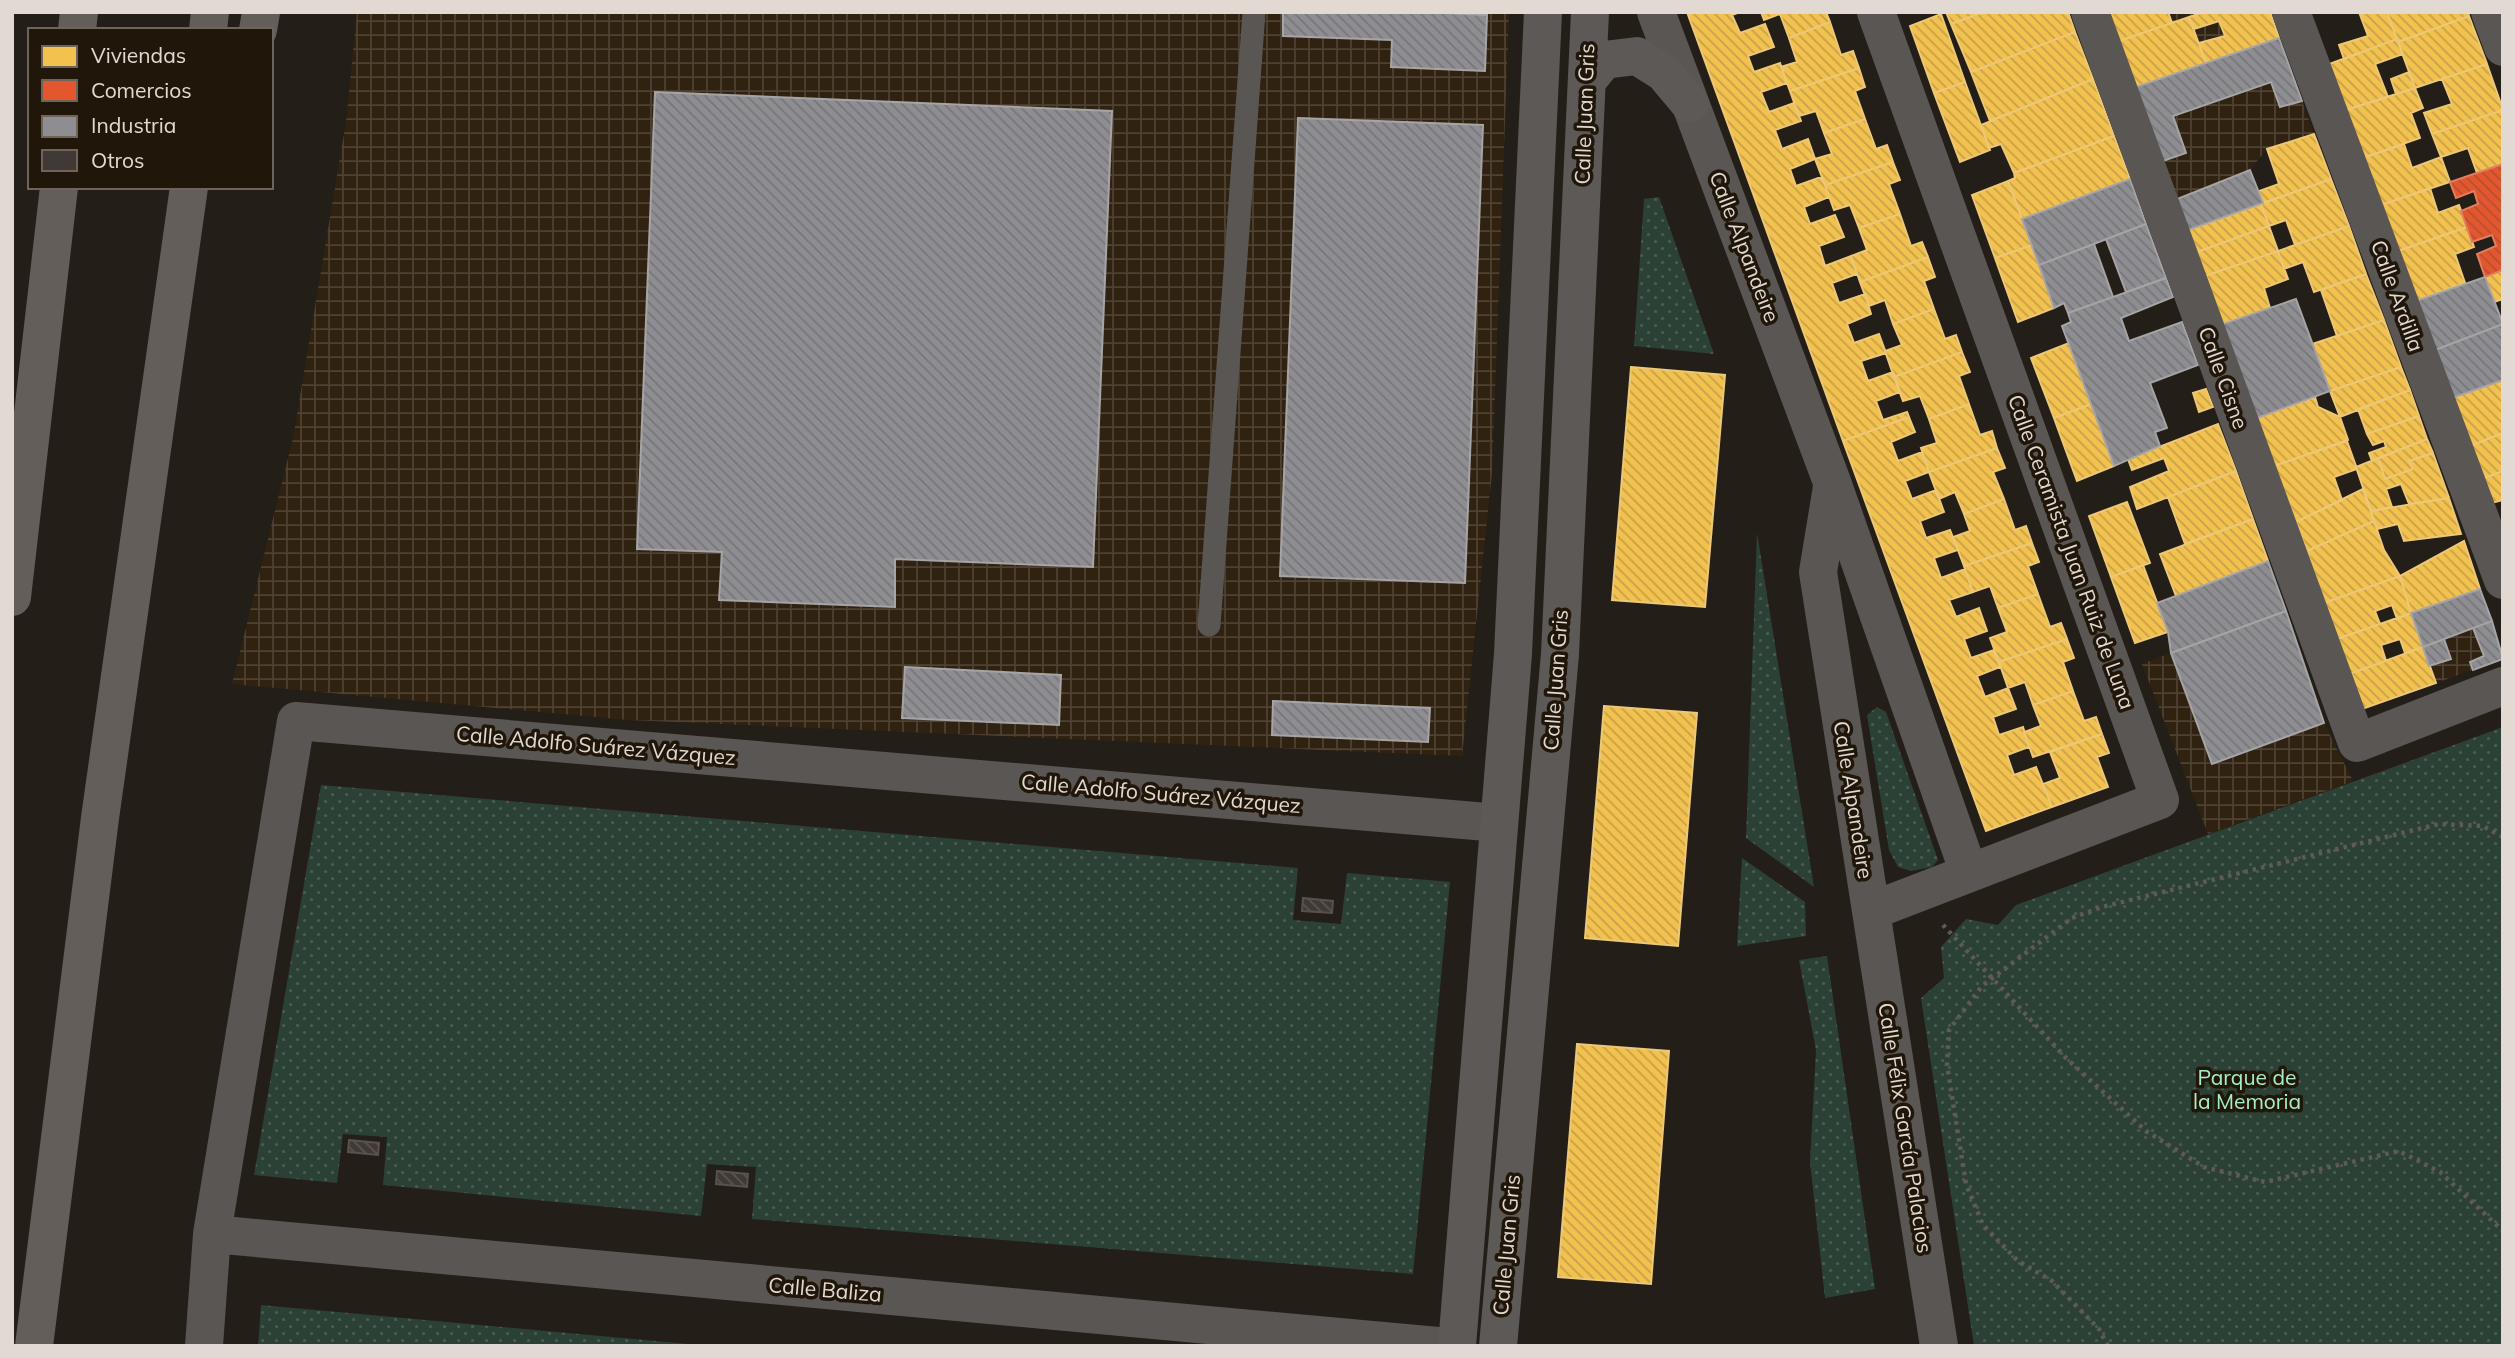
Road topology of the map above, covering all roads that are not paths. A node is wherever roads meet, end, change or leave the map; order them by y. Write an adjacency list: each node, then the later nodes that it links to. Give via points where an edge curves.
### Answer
1 (1254, 12): 19 (lane)
2 (1543, 12): 21 (main road, Calle Juan Gris, via 1513,654)
3 (1590, 12): 10 (main road, Calle Juan Gris)
4 (1656, 12): 11 (street, Calle Alpandeire)
5 (1876, 12): 22 (street, Calle Ceramista Juan Ruiz de Luna, via 2160,800)
6 (2090, 12): 20 (street, Calle Cisne, via 2357,743)
7 (2291, 12): 17 (street, Calle Ardilla)
8 (2490, 12): 9 (street)
9 (2503, 47)
10 (1587, 81): 11 (main road, via 1604,61 1637,56 1664,73); 29 (main road, Calle Juan Gris, via 1560,654)
11 (1690, 104): 16 (street, Calle Alpandeire)
12 (59, 189): 18 (highway)
13 (189, 189): 15 (highway)
14 (211, 189): 15 (highway)
15 (180, 262): 26 (highway, via 100,818)
16 (1832, 482): 22 (street, Calle Alpandeire); 23 (street, Calle Alpandeire, via 1818,572)
17 (2503, 580)
18 (12, 597)
19 (1209, 625)
20 (2503, 685)
21 (1499, 823): 24 (street, Calle Adolfo Suárez Vázquez, via 296,720); 28 (main road, Calle Juan Gris)
22 (1969, 873): 23 (street, Calle Ceramista Juan Ruiz de Luna)
23 (1871, 911): 30 (street, Calle Félix García Palacios)
24 (212, 1234): 25 (street, Calle Adolfo Suárez Vázquez); 27 (street, Calle Baliza)
25 (202, 1337)
26 (34, 1346)
27 (1438, 1346)
28 (1457, 1346)
29 (1498, 1346)
30 (1940, 1346)

